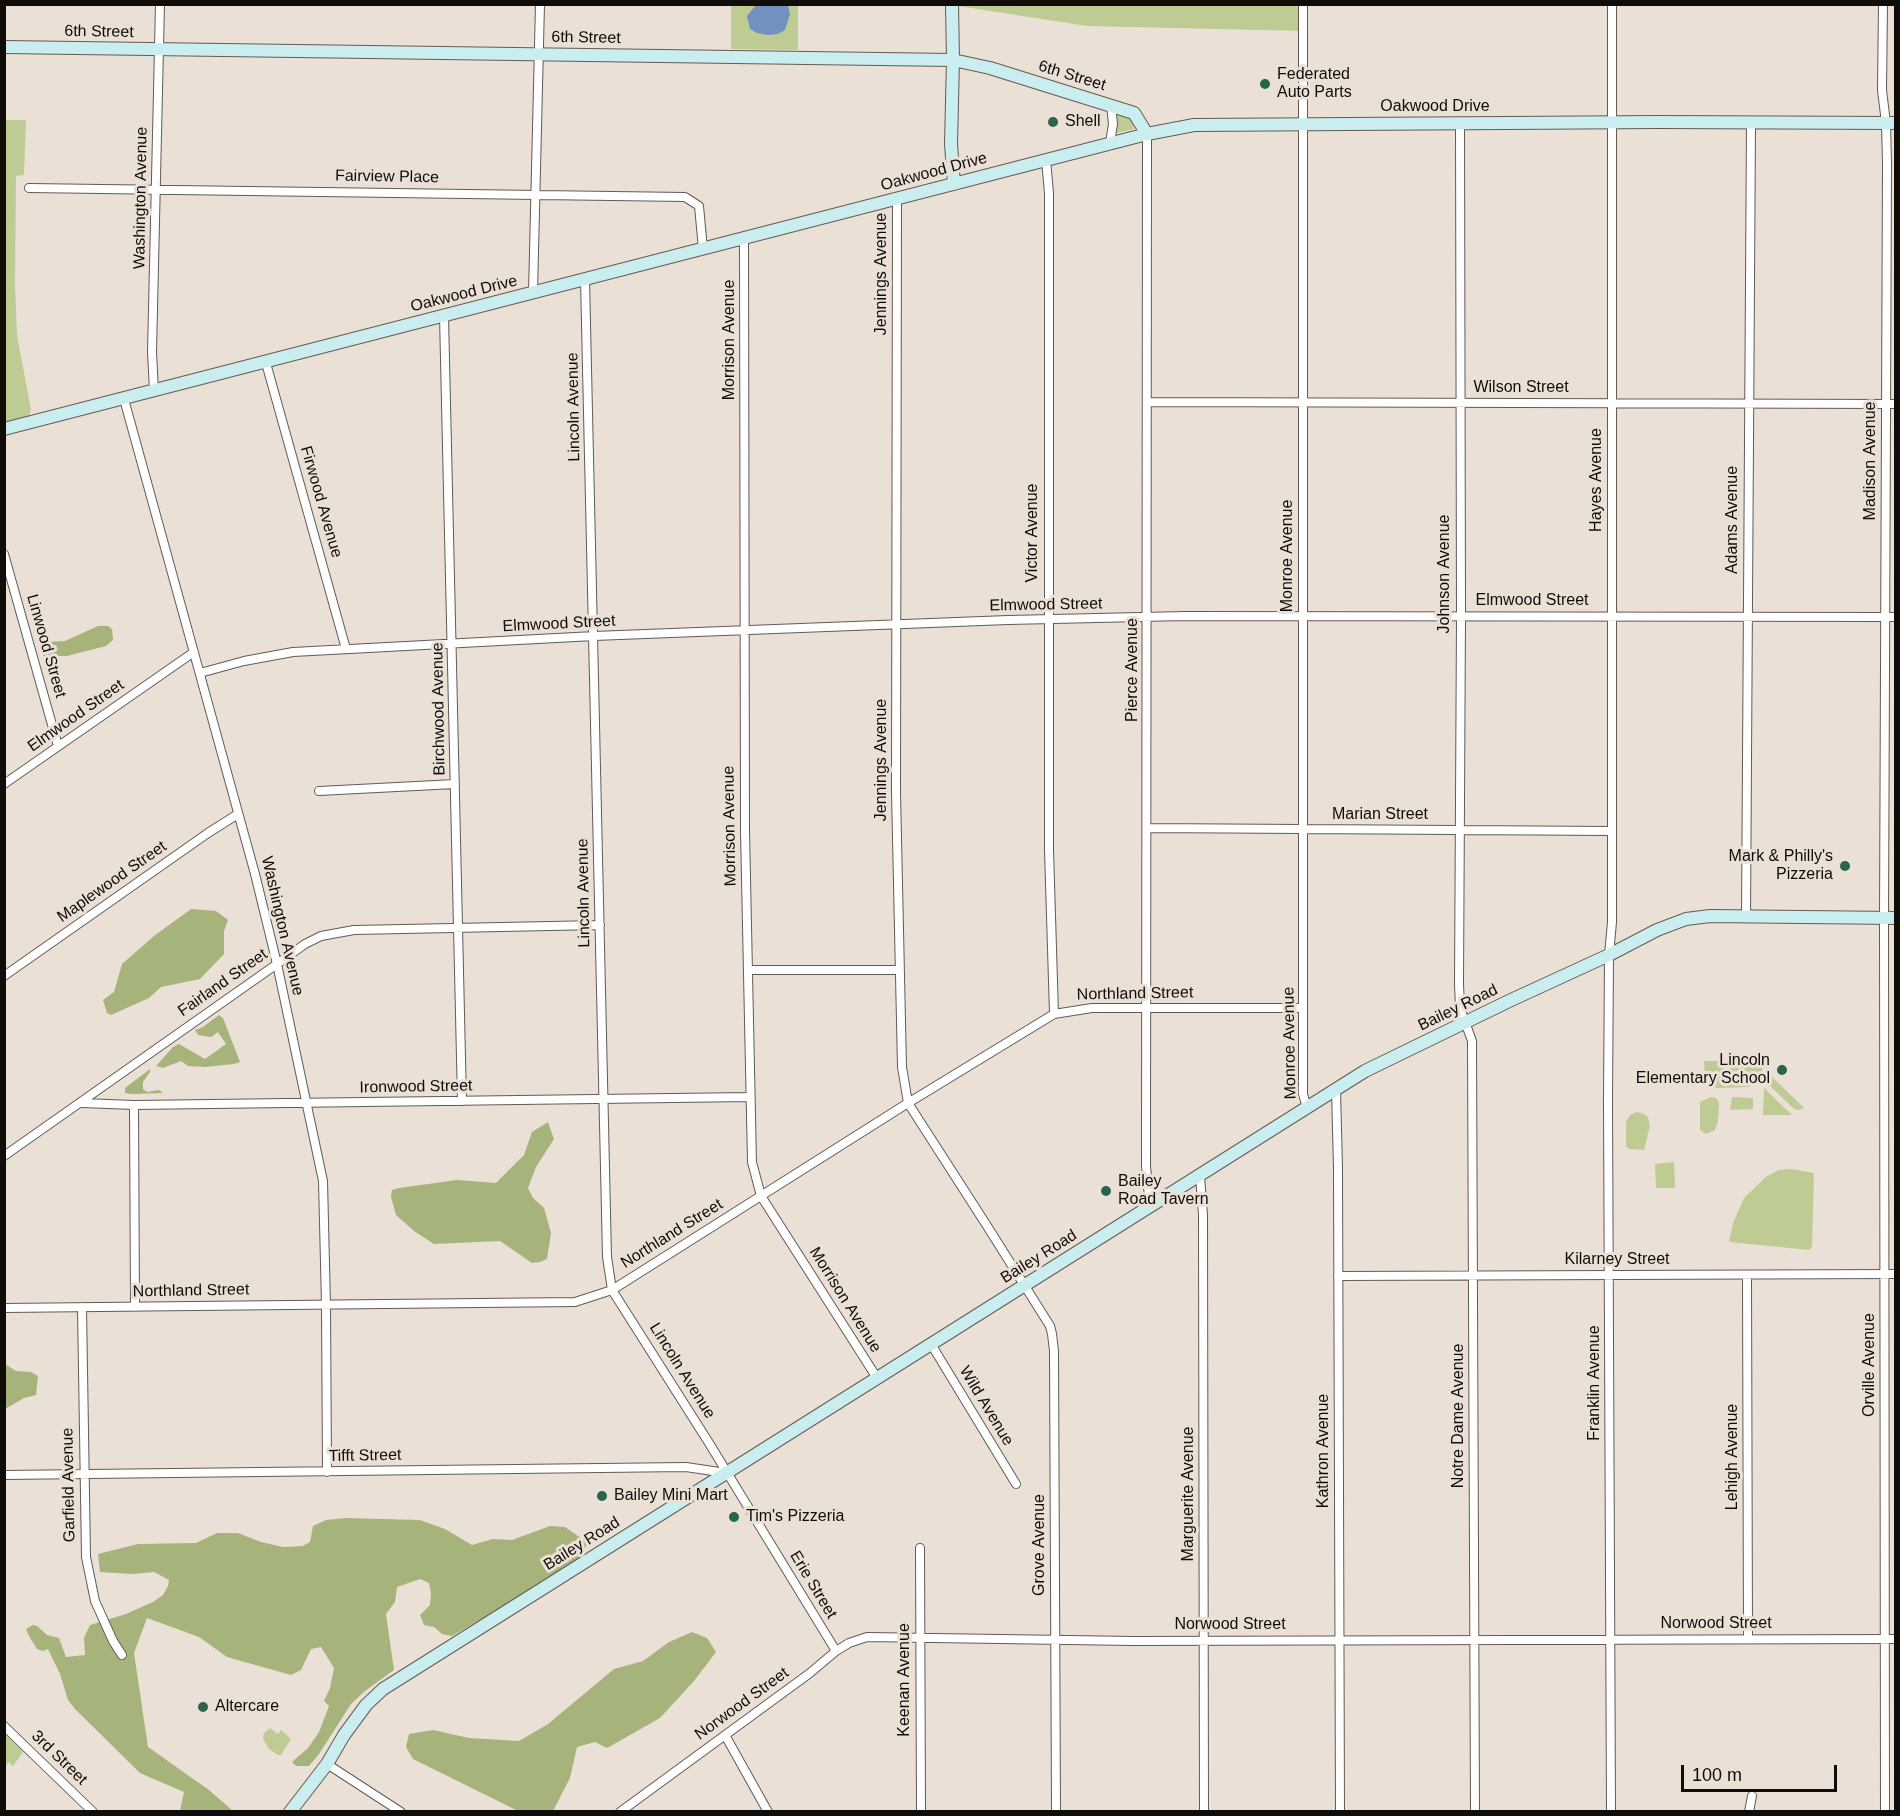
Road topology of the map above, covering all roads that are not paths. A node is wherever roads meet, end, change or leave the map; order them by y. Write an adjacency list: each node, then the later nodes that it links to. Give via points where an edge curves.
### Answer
1 (160, 4): 8 (street, Washington Avenue)
2 (540, 4): 9 (street)
3 (952, 4): 10 (street)
4 (1303, 4): 15 (street, Monroe Avenue)
5 (1612, 4): 12 (street, Hayes Avenue)
6 (1882, 4): 14 (street, Madison Avenue, via 1882,90)
7 (4, 47): 8 (street, 6th Street)
8 (159, 48): 9 (street, 6th Street); 22 (street, Washington Avenue)
9 (538, 53): 10 (street, 6th Street); 23 (street)
10 (953, 60): 11 (street, 6th Street); 20 (street)
11 (1111, 105): 17 (street, 6th Street, via 1134,113); 18 (street)
12 (1612, 123): 13 (street, Oakwood Drive); 16 (street, Oakwood Drive); 36 (street, Hayes Avenue)
13 (1751, 123): 14 (street, Oakwood Drive); 37 (street, Adams Avenue)
14 (1891, 123): 38 (street, Madison Avenue)
15 (1304, 124): 16 (street, Oakwood Drive); 17 (street, Oakwood Drive, via 1194,125); 34 (street, Monroe Avenue)
16 (1460, 124): 35 (street, Johnson Avenue)
17 (1147, 134): 18 (street, Oakwood Drive); 33 (street, Pierce Avenue)
18 (1110, 143): 19 (street, Oakwood Drive)
19 (1046, 160): 20 (street, Oakwood Drive); 48 (street, Victor Avenue)
20 (954, 184): 24 (street, Oakwood Drive)
21 (29, 188): 22 (street, Fairview Place)
22 (156, 190): 23 (street, Fairview Place); 31 (street, Washington Avenue)
23 (536, 195): 26 (street, Fairview Place, via 685,197 699,206); 28 (street)
24 (897, 199): 25 (street, Oakwood Drive); 49 (street, Jennings Avenue)
25 (744, 238): 26 (street, Oakwood Drive); 50 (street, Morrison Avenue)
26 (703, 249): 27 (street, Oakwood Drive)
27 (585, 279): 28 (street, Oakwood Drive); 51 (street, Lincoln Avenue)
28 (533, 293): 29 (street, Oakwood Drive)
29 (444, 316): 30 (street, Oakwood Drive); 52 (street, Birchwood Avenue)
30 (266, 363): 31 (street, Oakwood Drive); 53 (street, Firwood Avenue)
31 (154, 391): 32 (street, Oakwood Drive)
32 (124, 399): 39 (street, Oakwood Drive); 54 (street, Washington Avenue)
33 (1147, 402): 34 (street, Wilson Street); 47 (street, Pierce Avenue)
34 (1304, 402): 35 (street, Wilson Street); 43 (street, Monroe Avenue)
35 (1460, 403): 36 (street, Wilson Street); 41 (street, Johnson Avenue)
36 (1612, 403): 37 (street, Wilson Street); 42 (street, Hayes Avenue)
37 (1748, 404): 38 (street, Wilson Street); 44 (street, Adams Avenue)
38 (1891, 404): 45 (street, Madison Avenue)
39 (4, 429)
40 (4, 554): 56 (street, Linwood Street)
41 (1461, 615): 42 (street, Elmwood Street); 43 (street, Elmwood Street); 62 (street, Johnson Avenue)
42 (1612, 615): 44 (street, Elmwood Street); 64 (street, Hayes Avenue)
43 (1303, 616): 47 (street, Elmwood Street); 63 (street, Monroe Avenue)
44 (1748, 617): 45 (street, Elmwood Street); 65 (street, Adams Avenue)
45 (1886, 617): 46 (street, Elmwood Street); 66 (street, Madison Avenue)
46 (1896, 617)
47 (1148, 618): 48 (street, Elmwood Street); 61 (street, Pierce Avenue)
48 (1048, 619): 49 (street, Elmwood Street); 76 (street, Victor Avenue)
49 (897, 624): 50 (street, Elmwood Street); 72 (street, Jennings Avenue)
50 (745, 630): 51 (street, Elmwood Street); 71 (street, Morrison Avenue)
51 (594, 636): 52 (street, Elmwood Street); 67 (street, Lincoln Avenue)
52 (452, 645): 53 (street, Elmwood Street); 58 (street, Birchwood Avenue)
53 (346, 649): 55 (street, Elmwood Street, via 276,654)
54 (194, 652): 55 (street, Washington Avenue); 56 (street, Elmwood Street)
55 (200, 674): 60 (street, Washington Avenue)
56 (58, 746): 57 (street, Elmwood Street)
57 (4, 784)
58 (455, 784): 59 (street); 68 (street, Birchwood Avenue)
59 (319, 791)
60 (238, 814): 70 (street, Washington Avenue); 73 (street, Maplewood Street)
61 (1147, 828): 63 (street, Marian Street); 74 (street, Pierce Avenue)
62 (1460, 829): 63 (street, Marian Street); 64 (street, Marian Street); 77 (street, Johnson Avenue, via 1460,1008)
63 (1304, 830): 75 (street, Monroe Avenue)
64 (1612, 831): 69 (street, Hayes Avenue)
65 (1746, 916): 66 (street, Bailey Road); 69 (street, Bailey Road, via 1686,919)
66 (1890, 918): 92 (street, Orville Avenue)
67 (600, 925): 68 (street, Fairland Street); 80 (street, Lincoln Avenue)
68 (458, 928): 70 (street, Fairland Street, via 338,932 305,944); 81 (street, Birchwood Avenue)
69 (1609, 955): 77 (street, Bailey Road); 91 (street, Franklin Avenue)
70 (277, 964): 82 (street, Fairland Street); 83 (street, Washington Avenue)
71 (748, 970): 72 (street); 79 (street, Morrison Avenue)
72 (899, 970): 84 (street, Jennings Avenue, via 902,1066)
73 (4, 976)
74 (1147, 1007): 75 (street, Northland Street); 76 (street, Northland Street, via 1092,1008); 90 (street, Pierce Avenue, via 1146,1166)
75 (1304, 1008): 86 (street, Monroe Avenue, via 1303,1094)
76 (1054, 1014): 84 (street, Northland Street)
77 (1466, 1022): 78 (street, Bailey Road, via 1365,1071); 94 (street, Notre Dame Avenue, via 1472,1041)
78 (1336, 1090): 86 (street, Bailey Road); 96 (street, Kathron Avenue)
79 (750, 1097): 80 (street, Ironwood Street); 89 (street, Morrison Avenue, via 752,1162)
80 (603, 1100): 81 (street, Ironwood Street); 98 (street, Lincoln Avenue, via 607,1257)
81 (462, 1101): 83 (street, Ironwood Street)
82 (82, 1103): 85 (street, Ironwood Street); 87 (street, Fairland Street)
83 (306, 1103): 85 (street, Ironwood Street); 99 (street, Washington Avenue, via 324,1187)
84 (908, 1103): 89 (street, Northland Street); 97 (street, Jennings Avenue)
85 (134, 1105): 101 (street)
86 (1307, 1108): 88 (street, Bailey Road)
87 (4, 1156)
88 (1200, 1176): 90 (street, Bailey Road); 116 (street, Marguerite Avenue)
89 (761, 1196): 98 (street, Northland Street); 104 (street, Morrison Avenue)
90 (1150, 1207): 97 (street, Bailey Road)
91 (1609, 1274): 94 (street, Kilarney Street); 95 (street, Kilarney Street); 119 (street, Franklin Avenue)
92 (1884, 1274): 93 (street, Kilarney Street); 95 (street, Kilarney Street); 113 (street, Orville Avenue)
93 (1896, 1274)
94 (1473, 1275): 96 (street, Kilarney Street); 118 (street, Notre Dame Avenue)
95 (1747, 1275): 112 (street, Lehigh Avenue)
96 (1338, 1276): 117 (street, Kathron Avenue)
97 (1024, 1286): 103 (street, Bailey Road); 115 (street, Grove Avenue, via 1050,1326 1054,1351)
98 (612, 1290): 99 (street, Northland Street, via 575,1302); 107 (street, Lincoln Avenue)
99 (326, 1305): 101 (street, Northland Street); 105 (street, Washington Avenue)
100 (82, 1307): 101 (street, Northland Street); 102 (street, Northland Street); 106 (street, Garfield Avenue)
101 (135, 1307)
102 (4, 1308)
103 (931, 1344): 104 (street, Bailey Road); 109 (street, Wild Avenue)
104 (877, 1378): 107 (street, Bailey Road)
105 (327, 1472): 106 (street, Tifft Street); 107 (street, Tifft Street, via 686,1467)
106 (84, 1473): 108 (street, Tifft Street); 121 (street, Garfield Avenue, via 89,1573 95,1601)
107 (726, 1473): 120 (street, Erie Street); 124 (street, Bailey Road, via 383,1689 357,1717)
108 (4, 1475)
109 (1016, 1484)
110 (920, 1548): 111 (street, Keenan Avenue)
111 (921, 1637): 115 (street, Norwood Street); 120 (street, Norwood Street, via 867,1637); 131 (street, Keenan Avenue)
112 (1748, 1639): 113 (street, Norwood Street); 119 (street, Norwood Street)
113 (1885, 1639): 114 (street, Norwood Street); 138 (street, Orville Avenue)
114 (1896, 1639)
115 (1056, 1640): 116 (street, Norwood Street); 132 (street, Grove Avenue)
116 (1204, 1640): 117 (street, Norwood Street); 133 (street, Marguerite Avenue)
117 (1339, 1640): 118 (street, Norwood Street); 134 (street, Kathron Avenue)
118 (1474, 1640): 119 (street, Norwood Street); 135 (street, Notre Dame Avenue)
119 (1611, 1640): 136 (street, Franklin Avenue)
120 (836, 1651): 123 (street, Norwood Street)
121 (122, 1655)
122 (4, 1726): 126 (street, 3rd Street)
123 (725, 1735): 129 (street, Norwood Street); 130 (street)
124 (327, 1764): 127 (street, Bailey Road); 128 (street)
125 (1752, 1796): 137 (street)
126 (93, 1812)
127 (290, 1812)
128 (401, 1812)
129 (620, 1812)
130 (768, 1812)
131 (921, 1812)
132 (1056, 1812)
133 (1204, 1812)
134 (1340, 1812)
135 (1475, 1812)
136 (1611, 1812)
137 (1749, 1812)
138 (1885, 1812)

